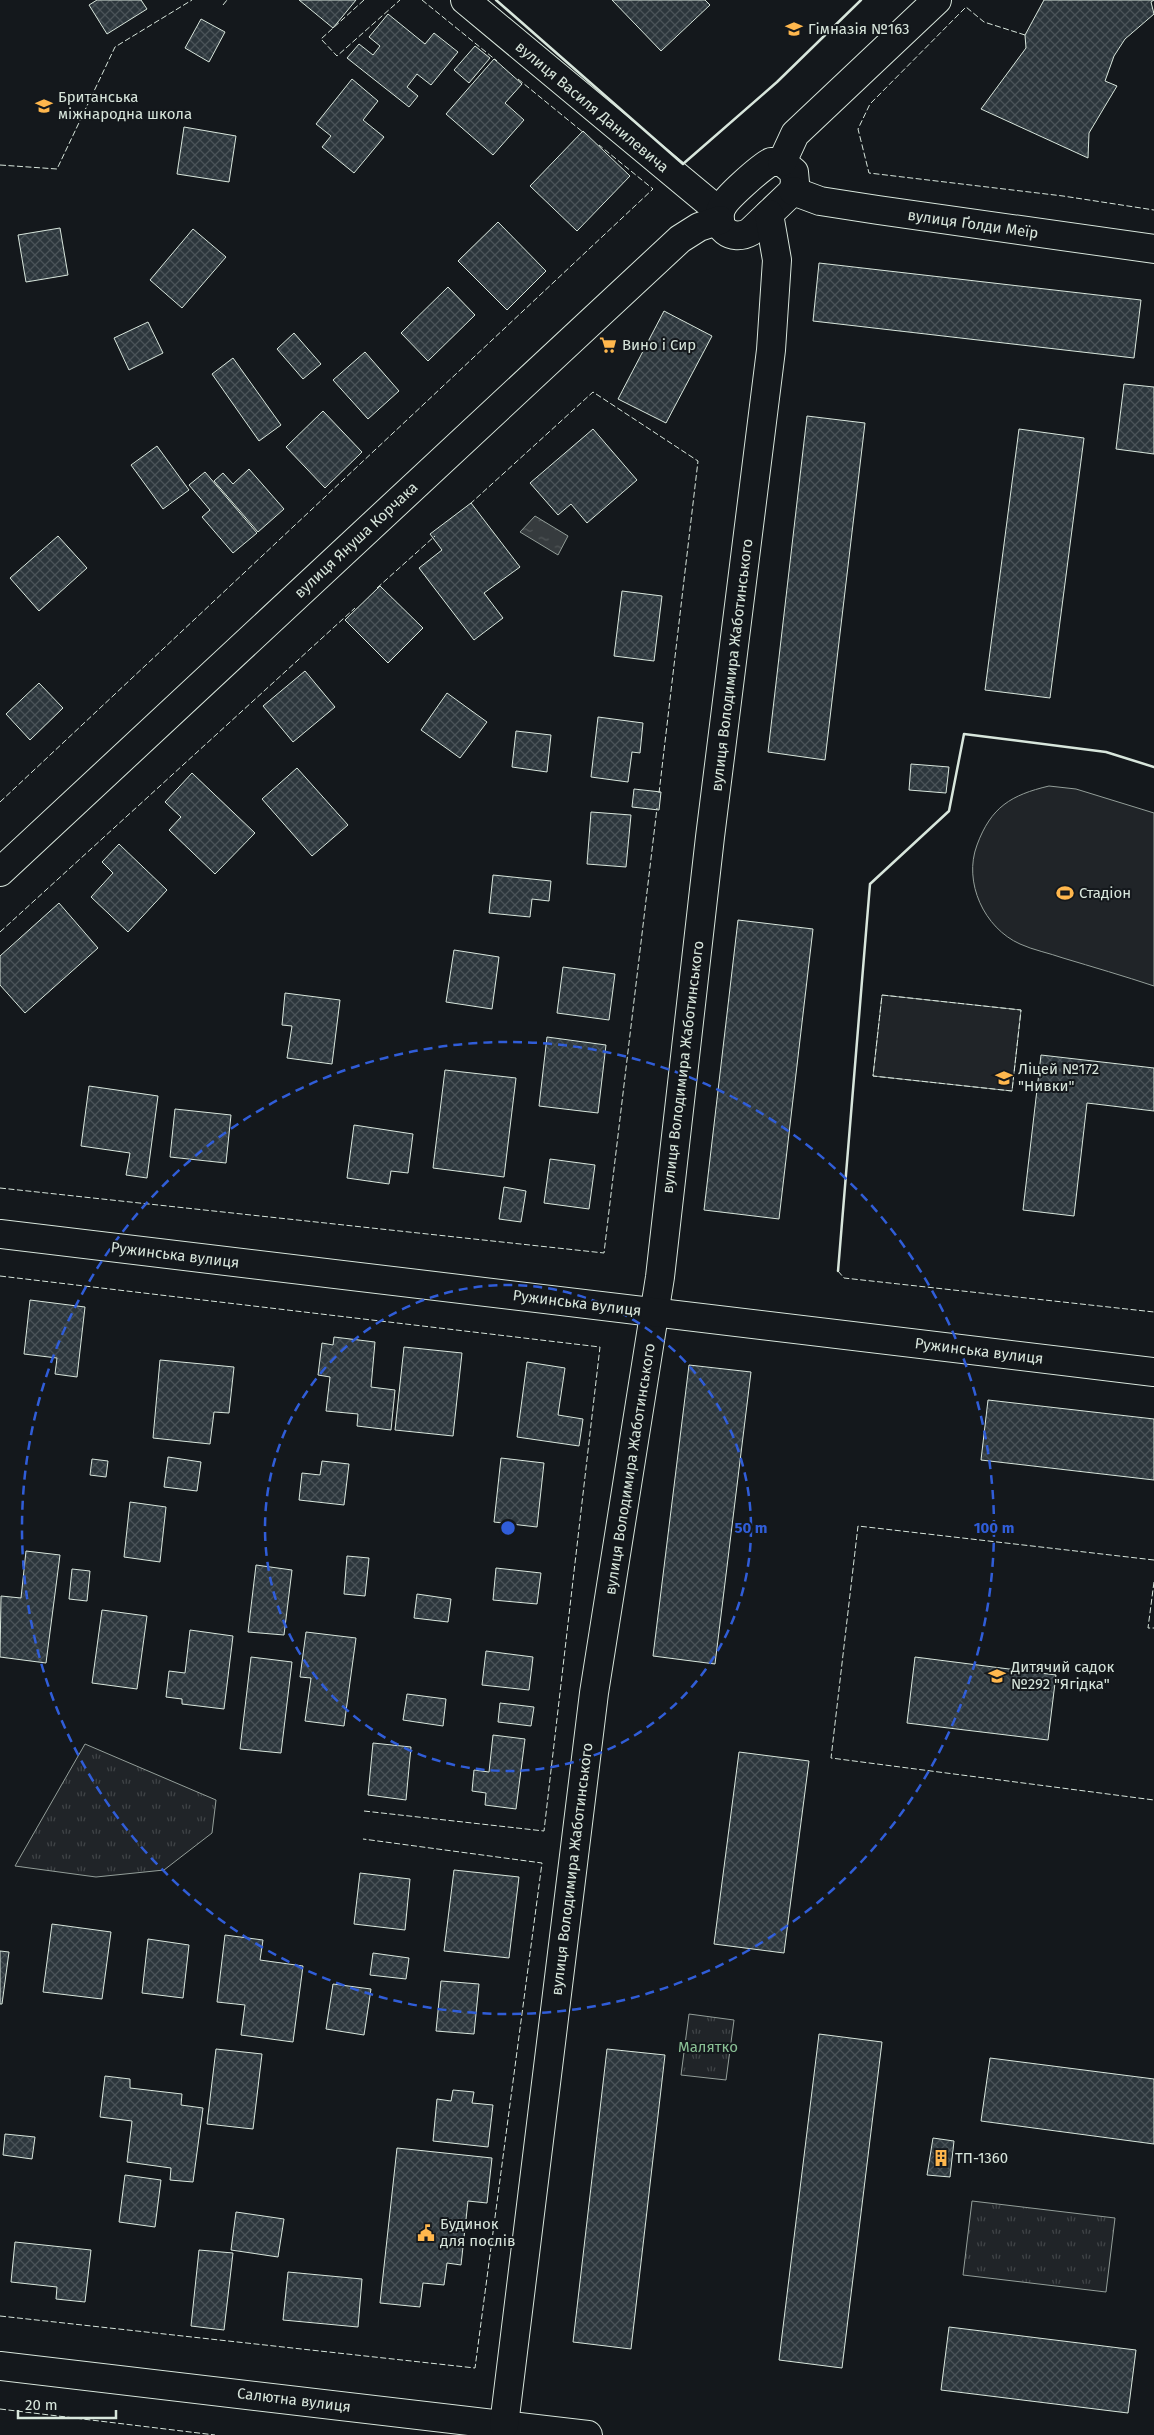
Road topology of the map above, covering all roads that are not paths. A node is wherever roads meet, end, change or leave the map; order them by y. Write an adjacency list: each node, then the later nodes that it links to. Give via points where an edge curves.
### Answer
1 (465, 0): 6 (street, вулиця Василя Данилевича)
2 (937, 0): 3 (street, via 795,134)
3 (782, 162): 4 (street, via 794,172); 6 (street, via 770,162 764,166 723,205)
4 (793, 191): 5 (street); 7 (street, вулиця Ґолди Меїр, via 820,201)
5 (769, 214): 6 (street, вулиця Василя Данилевича, via 743,236 727,233 722,228); 10 (street, вулиця Володимира Жаботинського, via 777,260 771,350)
6 (720, 216): 8 (street, вулиця Януша Корчака, via 680,238)
7 (1154, 249)
8 (0, 872)
9 (0, 1234): 10 (street, Ружинська вулиця)
10 (654, 1313): 11 (street, Ружинська вулиця); 13 (street, вулиця Володимира Жаботинського, via 594,1693)
11 (1154, 1372)
12 (0, 2366): 13 (street, Салютна вулиця)
13 (504, 2425): 14 (street, Салютна вулиця)
14 (588, 2435)

